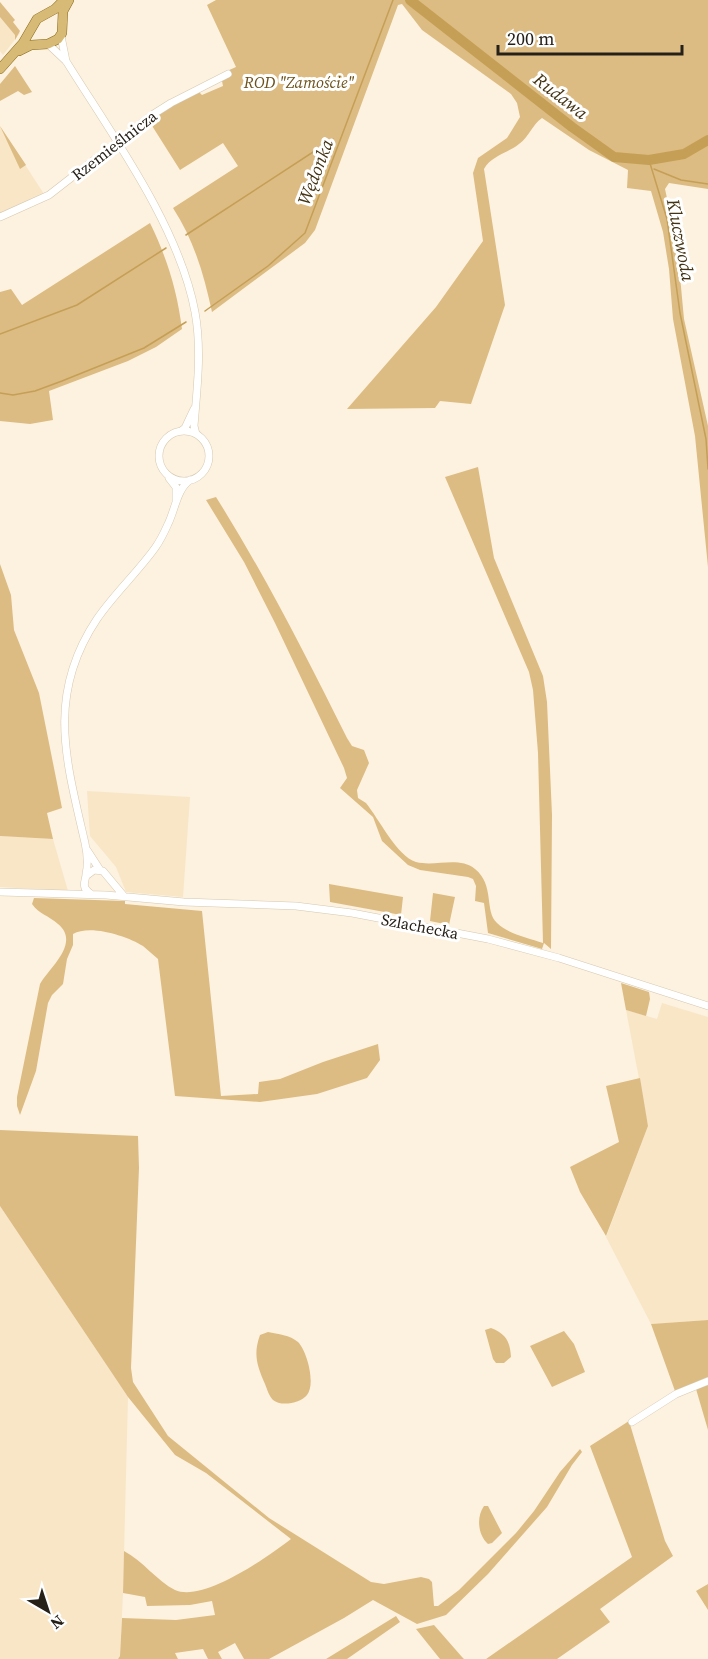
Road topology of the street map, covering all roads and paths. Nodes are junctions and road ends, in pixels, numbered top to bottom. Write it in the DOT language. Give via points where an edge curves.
graph roads {
  1 [pos="64,0"];
  2 [pos="69,0"];
  3 [pos="50,12"];
  4 [pos="62,22"];
  5 [pos="31,29"];
  6 [pos="61,36"];
  7 [pos="45,44"];
  8 [pos="12,56"];
  9 [pos="66,61"];
  10 [pos="0,69"];
  11 [pos="228,74"];
  12 [pos="117,143"];
  13 [pos="0,217"];
  14 [pos="195,407"];
  15 [pos="181,431"];
  16 [pos="196,434"];
  17 [pos="168,476"];
  18 [pos="190,480"];
  19 [pos="176,502"];
  20 [pos="86,847"];
  21 [pos="100,870"];
  22 [pos="85,879"];
  23 [pos="110,880"];
  24 [pos="0,892"];
  25 [pos="70,894"];
  26 [pos="96,895"];
  27 [pos="124,896"];
  28 [pos="708,1006"];
  29 [pos="708,1381"];
  30 [pos="632,1422"];
  1 -- 3 [label="main road"];
  2 -- 4 [label="main road"];
  3 -- 4 [label="main road"];
  3 -- 5 [label="main road" via="37,18"];
  4 -- 6 [label="main road"];
  5 -- 7 [label="main road" via="36,40"];
  5 -- 8 [label="main road"];
  6 -- 7 [label="main road" via="56,42"];
  6 -- 9 [label="street"];
  7 -- 8 [label="main road" via="31,45"];
  7 -- 9 [label="street"];
  8 -- 10 [label="main road"];
  9 -- 12 [label="street"];
  11 -- 12 [label="street, Rzemieślnicza" via="171,103"];
  12 -- 13 [label="street, Rzemieślnicza" via="49,195"];
  12 -- 14 [label="street" via="171,238 192,301 198,335"];
  14 -- 15 [label="street"];
  14 -- 16 [label="street"];
  15 -- 16 [label="street"];
  15 -- 17 [label="street" via="167,437 159,451 160,465"];
  16 -- 18 [label="street" via="207,446 208,460 202,473"];
  17 -- 18 [label="street"];
  17 -- 19 [label="street" via="176,487"];
  18 -- 19 [label="street"];
  19 -- 20 [label="street" via="153,550 85,638 68,683 64,704 68,771"];
  20 -- 21 [label="street"];
  20 -- 22 [label="street"];
  21 -- 22 [label="street"];
  21 -- 23 [label="street"];
  22 -- 25 [label="street"];
  22 -- 26 [label="street" via="87,891"];
  23 -- 26 [label="street" via="108,890"];
  23 -- 27 [label="street"];
  24 -- 25 [label="street, Szlachecka"];
  25 -- 26 [label="street, Szlachecka"];
  26 -- 27 [label="street, Szlachecka"];
  27 -- 28 [label="street, Szlachecka" via="296,906 411,924 531,950"];
  29 -- 30 [label="street" via="676,1394"];
}
